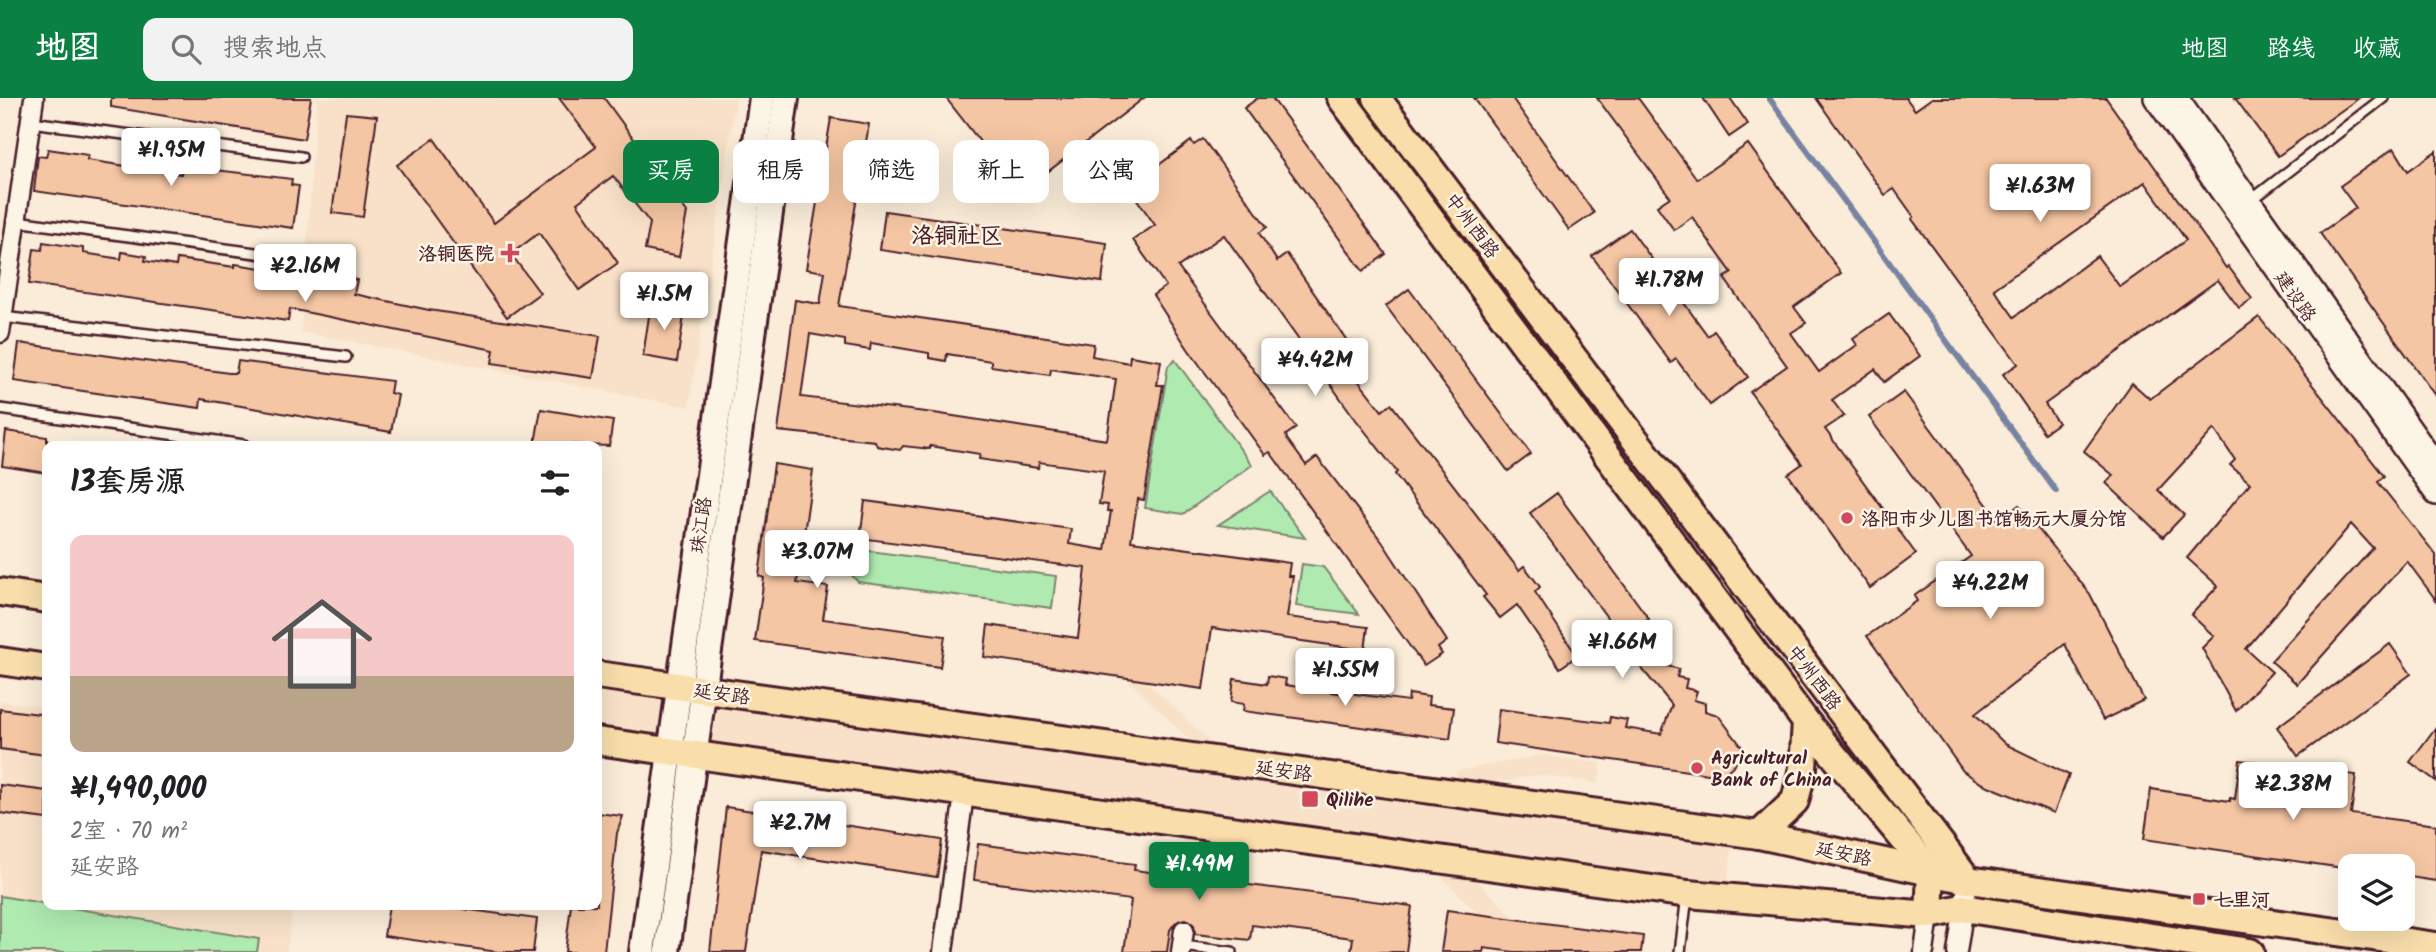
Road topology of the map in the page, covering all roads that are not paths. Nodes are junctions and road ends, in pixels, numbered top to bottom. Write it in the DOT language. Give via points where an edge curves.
graph roads {
  1 [pos="34,98"];
  2 [pos="762,98"];
  3 [pos="786,98"];
  4 [pos="1341,98"];
  5 [pos="1377,98"];
  6 [pos="2155,98"];
  7 [pos="2177,98"];
  8 [pos="2382,98"];
  9 [pos="31,122"];
  10 [pos="302,157"];
  11 [pos="2244,206"];
  12 [pos="16,221"];
  13 [pos="286,257"];
  14 [pos="1,325"];
  15 [pos="346,357"];
  16 [pos="0,409"];
  17 [pos="223,441"];
  18 [pos="2436,465"];
  19 [pos="2436,494"];
  20 [pos="0,592"];
  21 [pos="42,598"];
  22 [pos="0,661"];
  23 [pos="42,667"];
  24 [pos="602,676"];
  25 [pos="689,688"];
  26 [pos="1806,722"];
  27 [pos="602,742"];
  28 [pos="681,753"];
  29 [pos="964,794"];
  30 [pos="1759,835"];
  31 [pos="1931,872"];
  32 [pos="1968,880"];
  33 [pos="1688,894"];
  34 [pos="1962,908"];
  35 [pos="1929,915"];
  36 [pos="1182,942"];
  37 [pos="2436,946"];
  38 [pos="642,952"];
  39 [pos="667,952"];
  40 [pos="943,952"];
  41 [pos="1232,952"];
  42 [pos="1681,952"];
  43 [pos="1924,952"];
  44 [pos="1957,952"];
  45 [pos="2250,952"];
  1 -- 9 [label="street"];
  2 -- 25 [label="main road, 珠江路"];
  3 -- 25 [label="main road, 珠江路"];
  4 -- 26 [label="main road, 中州西路"];
  5 -- 32 [label="main road, 中州西路"];
  6 -- 11 [label="street, 建设路"];
  7 -- 11 [label="street, 建设路"];
  8 -- 11 [label="lane"];
  9 -- 10 [label="lane"];
  9 -- 12 [label="street"];
  11 -- 18 [label="street, 建设路"];
  11 -- 19 [label="street, 建设路"];
  12 -- 13 [label="lane"];
  12 -- 14 [label="street"];
  14 -- 15 [label="lane"];
  16 -- 17 [label="lane"];
  20 -- 21 [label="main road"];
  22 -- 23 [label="main road"];
  24 -- 25 [label="main road, 延安路"];
  25 -- 28 [label="main road, 珠江路"];
  25 -- 30 [label="main road, 延安路"];
  26 -- 30 [label="main road" via="1795,801"];
  26 -- 31 [label="main road, 中州西路"];
  27 -- 28 [label="main road"];
  28 -- 29 [label="main road"];
  28 -- 38 [label="main road, 珠江路"];
  28 -- 39 [label="main road, 珠江路"];
  29 -- 33 [label="main road"];
  29 -- 40 [label="street"];
  30 -- 31 [label="main road, 延安路"];
  31 -- 32 [label="main road, 延安路"];
  31 -- 35 [label="main road"];
  32 -- 34 [label="street"];
  32 -- 37 [label="main road"];
  33 -- 35 [label="main road"];
  33 -- 42 [label="lane"];
  34 -- 35 [label="main road"];
  34 -- 44 [label="street"];
  34 -- 45 [label="main road"];
  35 -- 43 [label="street"];
  36 -- 41 [label="lane"];
}
